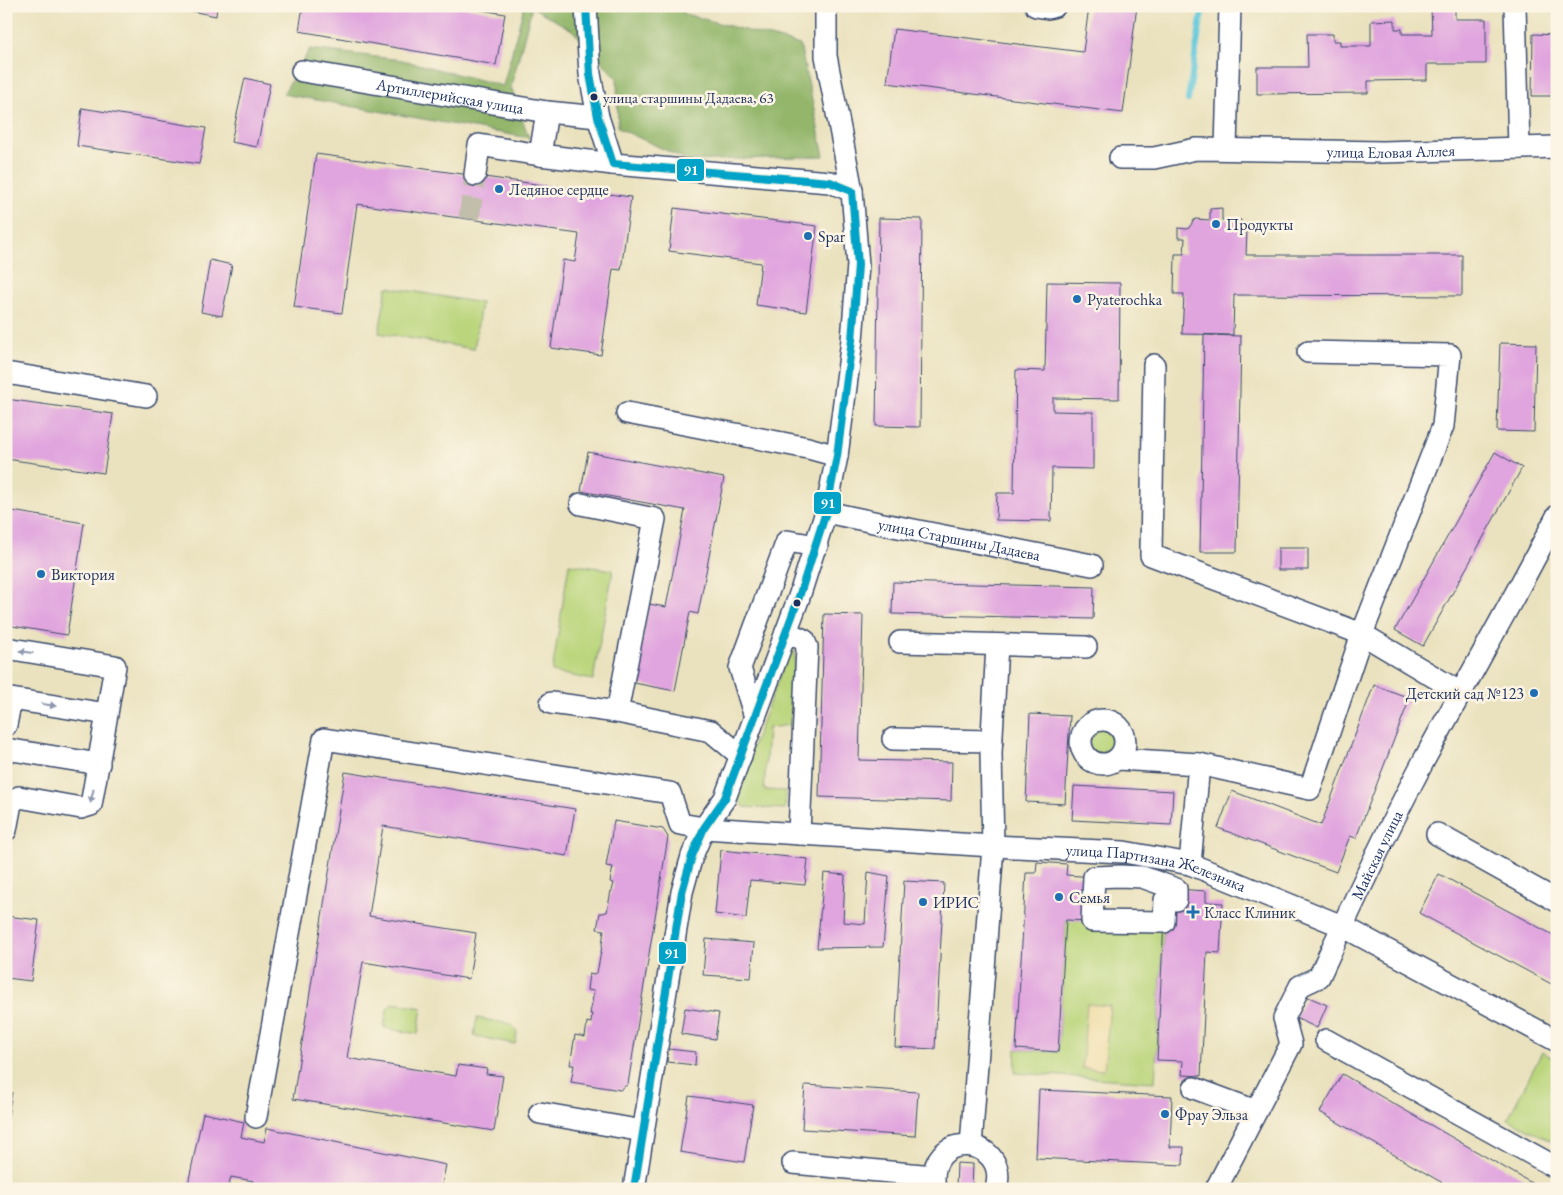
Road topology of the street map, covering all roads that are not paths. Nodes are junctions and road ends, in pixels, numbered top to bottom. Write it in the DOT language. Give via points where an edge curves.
graph roads {
  1 [pos="586,6"];
  2 [pos="826,6"];
  3 [pos="1036,6"];
  4 [pos="1055,6"];
  5 [pos="1230,6"];
  6 [pos="1515,6"];
  7 [pos="302,71"];
  8 [pos="547,112"];
  9 [pos="598,117"];
  10 [pos="1557,147"];
  11 [pos="1519,148"];
  12 [pos="1226,149"];
  13 [pos="540,155"];
  14 [pos="1120,158"];
  15 [pos="613,164"];
  16 [pos="475,175"];
  17 [pos="852,191"];
  18 [pos="1308,352"];
  19 [pos="1154,365"];
  20 [pos="6,373"];
  21 [pos="146,396"];
  22 [pos="627,413"];
  23 [pos="837,456"];
  24 [pos="581,504"];
  25 [pos="826,512"];
  26 [pos="1557,516"];
  27 [pos="816,546"];
  28 [pos="1092,565"];
  29 [pos="786,632"];
  30 [pos="1362,634"];
  31 [pos="900,642"];
  32 [pos="997,645"];
  33 [pos="1086,647"];
  34 [pos="6,648"];
  35 [pos="1461,693"];
  36 [pos="8,698"];
  37 [pos="551,703"];
  38 [pos="617,712"];
  39 [pos="107,714"];
  40 [pos="755,717"];
  41 [pos="6,725"];
  42 [pos="893,740"];
  43 [pos="992,741"];
  44 [pos="6,749"];
  45 [pos="741,756"];
  46 [pos="1118,759"];
  47 [pos="99,764"];
  48 [pos="1199,764"];
  49 [pos="704,828"];
  50 [pos="6,830"];
  51 [pos="799,834"];
  52 [pos="1437,834"];
  53 [pos="993,846"];
  54 [pos="1114,852"];
  55 [pos="1190,864"];
  56 [pos="1114,876"];
  57 [pos="1557,901"];
  58 [pos="1342,926"];
  59 [pos="1326,1040"];
  60 [pos="1557,1041"];
  61 [pos="1194,1088"];
  62 [pos="1256,1111"];
  63 [pos="540,1112"];
  64 [pos="256,1118"];
  65 [pos="643,1131"];
  66 [pos="971,1146"];
  67 [pos="792,1163"];
  68 [pos="1557,1168"];
  69 [pos="934,1182"];
  70 [pos="998,1188"];
  71 [pos="634,1189"];
  72 [pos="1216,1189"];
  1 -- 9 [label="street" via="590,74"];
  2 -- 17 [label="street" via="826,56"];
  3 -- 4 [label="street"];
  5 -- 12 [label="street"];
  6 -- 11 [label="street"];
  7 -- 8 [label="street, Артиллерийская улица"];
  8 -- 9 [label="street, Артиллерийская улица"];
  8 -- 13 [label="street"];
  9 -- 15 [label="street"];
  10 -- 11 [label="street, улица Еловая Аллея"];
  11 -- 12 [label="street, улица Еловая Аллея" via="1383,152"];
  12 -- 14 [label="street, улица Еловая Аллея" via="1196,149 1154,158"];
  13 -- 15 [label="street"];
  13 -- 16 [label="street" via="479,145"];
  15 -- 17 [label="street" via="830,182"];
  17 -- 23 [label="street" via="858,264"];
  18 -- 30 [label="street" via="1450,355 1443,426"];
  19 -- 30 [label="street" via="1151,555"];
  20 -- 21 [label="street"];
  22 -- 23 [label="street"];
  23 -- 25 [label="street"];
  24 -- 38 [label="street" via="655,519"];
  25 -- 27 [label="street"];
  25 -- 28 [label="street, улица Старшины Дадаева"];
  26 -- 35 [label="street, Майская улица"];
  27 -- 29 [label="street"];
  27 -- 40 [label="street" via="787,541 740,668"];
  29 -- 40 [label="street"];
  29 -- 51 [label="street" via="804,640 807,647"];
  30 -- 35 [label="street"];
  30 -- 48 [label="street" via="1310,789"];
  31 -- 32 [label="street"];
  32 -- 33 [label="street"];
  32 -- 43 [label="street"];
  39 -- 34 [label="street, one-way" via="115,666"];
  35 -- 58 [label="street, Майская улица"];
  36 -- 39 [label="street, one-way"];
  36 -- 41 [label="street"];
  37 -- 38 [label="street"];
  38 -- 45 [label="street" via="711,731"];
  39 -- 47 [label="street"];
  40 -- 45 [label="street"];
  42 -- 43 [label="street"];
  43 -- 53 [label="street"];
  44 -- 47 [label="street"];
  45 -- 49 [label="street" via="726,798"];
  46 -- 48 [label="street"];
  47 -- 50 [label="street, one-way" via="91,805 81,808 19,797 11,803"];
  48 -- 55 [label="street"];
  49 -- 51 [label="street, улица Партизана Железняка"];
  49 -- 64 [label="street, улица Партизана Железняка" via="680,824 670,793 324,739"];
  49 -- 65 [label="street" via="682,892"];
  51 -- 53 [label="street, улица Партизана Железняка"];
  52 -- 57 [label="street"];
  53 -- 54 [label="street, улица Партизана Железняка"];
  53 -- 66 [label="street"];
  54 -- 55 [label="street, улица Партизана Железняка"];
  54 -- 56 [label="street"];
  55 -- 58 [label="street, улица Партизана Железняка" via="1266,902"];
  58 -- 60 [label="street, улица Партизана Железняка"];
  58 -- 62 [label="street, Майская улица" via="1319,977 1300,986 1284,1018 1291,1044"];
  59 -- 68 [label="street"];
  61 -- 62 [label="street"];
  62 -- 72 [label="street, Майская улица"];
  63 -- 65 [label="street"];
  65 -- 71 [label="street"];
  66 -- 69 [label="street" via="954,1146 946,1150 934,1167"];
  66 -- 70 [label="street" via="989,1155 995,1164"];
  67 -- 69 [label="street"];
}
